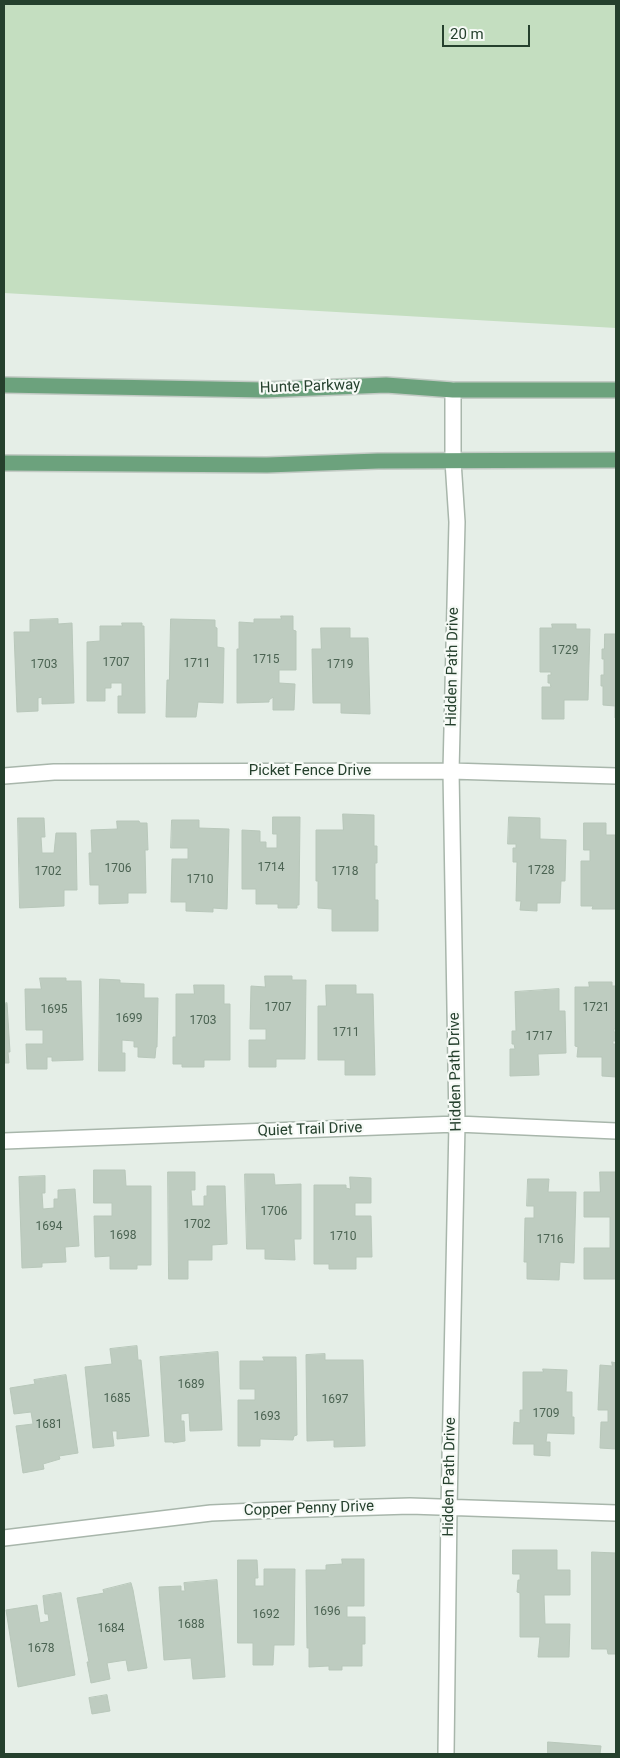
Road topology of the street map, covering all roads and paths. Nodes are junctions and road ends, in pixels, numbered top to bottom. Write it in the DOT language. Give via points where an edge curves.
graph roads {
  1 [pos="4,385"];
  2 [pos="453,390"];
  3 [pos="616,390"];
  4 [pos="453,460"];
  5 [pos="616,460"];
  6 [pos="4,464"];
  7 [pos="451,771"];
  8 [pos="4,776"];
  9 [pos="616,776"];
  10 [pos="458,1124"];
  11 [pos="616,1131"];
  12 [pos="4,1141"];
  13 [pos="449,1508"];
  14 [pos="616,1513"];
  15 [pos="4,1538"];
  16 [pos="446,1754"];
  1 -- 2 [label="main road, Hunte Parkway" via="264,390 386,385"];
  2 -- 3 [label="main road, Hunte Parkway"];
  2 -- 4 [label="street, Hidden Path Drive"];
  4 -- 5 [label="main road"];
  4 -- 6 [label="main road" via="267,465"];
  4 -- 7 [label="street, Hidden Path Drive" via="457,522"];
  7 -- 8 [label="street, Picket Fence Drive" via="54,772"];
  7 -- 9 [label="street, Picket Fence Drive"];
  7 -- 10 [label="street, Hidden Path Drive"];
  10 -- 11 [label="street, Quiet Trail Drive"];
  10 -- 12 [label="street, Quiet Trail Drive"];
  10 -- 13 [label="street, Hidden Path Drive"];
  13 -- 14 [label="street, Copper Penny Drive"];
  13 -- 15 [label="street, Copper Penny Drive" via="401,1506 211,1513"];
  13 -- 16 [label="street, Hidden Path Drive"];
}
